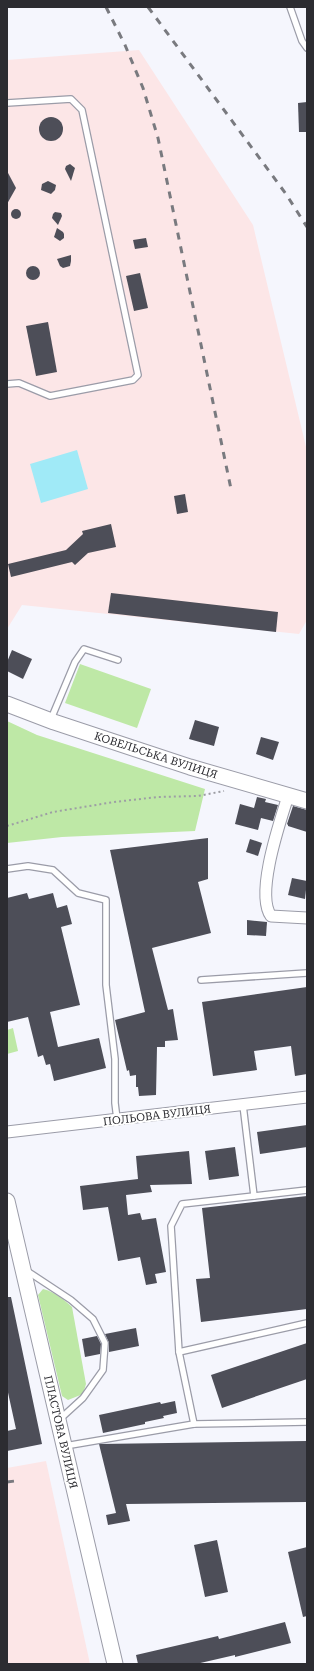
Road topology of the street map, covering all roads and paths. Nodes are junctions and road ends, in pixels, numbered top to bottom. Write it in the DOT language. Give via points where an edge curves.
graph roads {
  1 [pos="290,7"];
  2 [pos="307,48"];
  3 [pos="7,103"];
  4 [pos="7,384"];
  5 [pos="118,660"];
  6 [pos="7,704"];
  7 [pos="50,720"];
  8 [pos="242,783"];
  9 [pos="288,796"];
  10 [pos="307,801"];
  11 [pos="7,826"];
  12 [pos="7,869"];
  13 [pos="307,918"];
  14 [pos="307,973"];
  15 [pos="201,980"];
  16 [pos="307,1097"];
  17 [pos="243,1104"];
  18 [pos="117,1119"];
  19 [pos="7,1132"];
  20 [pos="307,1190"];
  21 [pos="254,1196"];
  22 [pos="7,1201"];
  23 [pos="23,1269"];
  24 [pos="307,1323"];
  25 [pos="179,1352"];
  26 [pos="58,1420"];
  27 [pos="307,1422"];
  28 [pos="194,1424"];
  29 [pos="64,1446"];
  30 [pos="115,1664"];
  1 -- 2 [label="lane"];
  3 -- 4 [label="lane" via="70,99 82,110 138,375 133,380 50,396 19,383"];
  5 -- 7 [label="lane" via="84,649 75,662"];
  6 -- 7 [label="main road, КОВЕЛЬСЬКА ВУЛИЦЯ"];
  7 -- 8 [label="main road, КОВЕЛЬСЬКА ВУЛИЦЯ"];
  8 -- 9 [label="main road, КОВЕЛЬСЬКА ВУЛИЦЯ"];
  8 -- 11 [label="path" via="220,793 114,802 53,812"];
  9 -- 10 [label="main road, КОВЕЛЬСЬКА ВУЛИЦЯ"];
  9 -- 13 [label="street" via="268,868 266,903 271,916"];
  12 -- 18 [label="lane" via="28,866 53,870 78,893 106,900 106,985 115,1059"];
  14 -- 15 [label="lane"];
  16 -- 17 [label="street, ПОЛЬОВА ВУЛИЦЯ"];
  17 -- 18 [label="street, ПОЛЬОВА ВУЛИЦЯ"];
  17 -- 21 [label="lane"];
  18 -- 19 [label="street, ПОЛЬОВА ВУЛИЦЯ"];
  20 -- 21 [label="lane"];
  21 -- 25 [label="lane" via="182,1204 171,1226"];
  22 -- 23 [label="main road, ПЛАСТОВА ВУЛИЦЯ"];
  23 -- 26 [label="main road, ПЛАСТОВА ВУЛИЦЯ"];
  23 -- 26 [label="lane" via="71,1300 93,1319 105,1344 103,1370 83,1398"];
  24 -- 25 [label="lane"];
  25 -- 28 [label="lane"];
  26 -- 29 [label="main road, ПЛАСТОВА ВУЛИЦЯ"];
  27 -- 28 [label="lane"];
  28 -- 29 [label="lane"];
  29 -- 30 [label="main road, ПЛАСТОВА ВУЛИЦЯ"];
}
